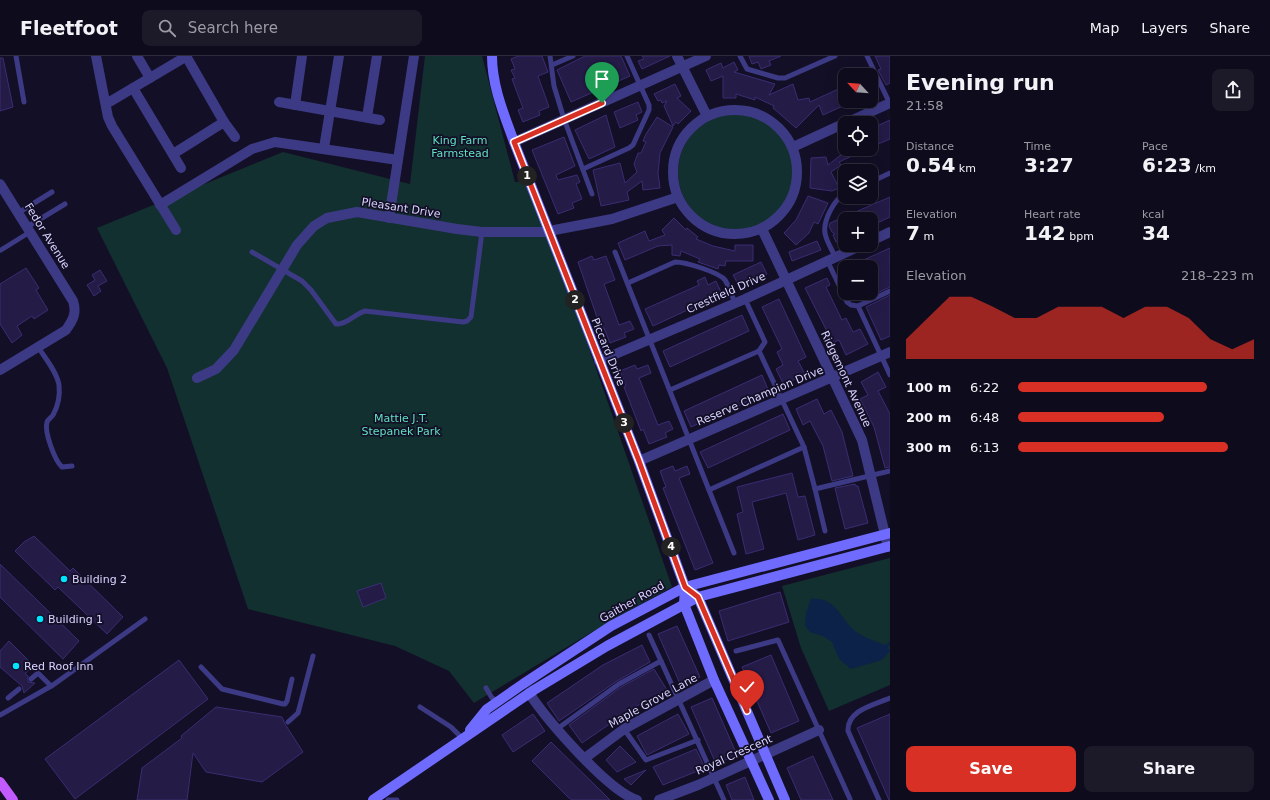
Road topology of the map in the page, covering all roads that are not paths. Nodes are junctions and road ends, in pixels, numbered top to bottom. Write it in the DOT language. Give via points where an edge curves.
graph roads {
  1 [pos="16,56"];
  2 [pos="96,56"];
  3 [pos="137,56"];
  4 [pos="186,56"];
  5 [pos="302,56"];
  6 [pos="339,56"];
  7 [pos="377,56"];
  8 [pos="414,56"];
  9 [pos="492,56"];
  10 [pos="550,56"];
  11 [pos="573,56"];
  12 [pos="628,56"];
  13 [pos="677,56"];
  14 [pos="706,56"];
  15 [pos="740,56"];
  16 [pos="834,56"];
  17 [pos="867,56"];
  18 [pos="552,65"];
  19 [pos="682,67"];
  20 [pos="150,78"];
  21 [pos="640,86"];
  22 [pos="133,88"];
  23 [pos="24,102"];
  24 [pos="279,102"];
  25 [pos="106,104"];
  26 [pos="890,104"];
  27 [pos="295,105"];
  28 [pos="330,111"];
  29 [pos="706,116"];
  30 [pos="862,116"];
  31 [pos="367,117"];
  32 [pos="564,119"];
  33 [pos="380,120"];
  34 [pos="224,122"];
  35 [pos="838,127"];
  36 [pos="235,137"];
  37 [pos="514,142"];
  38 [pos="793,147"];
  39 [pos="324,148"];
  40 [pos="173,154"];
  41 [pos="398,160"];
  42 [pos="181,168"];
  43 [pos="583,169"];
  44 [pos="890,173"];
  45 [pos="878,179"];
  46 [pos="0,184"];
  47 [pos="52,192"];
  48 [pos="592,194"];
  49 [pos="678,196"];
  50 [pos="838,200"];
  51 [pos="65,204"];
  52 [pos="160,205"];
  53 [pos="18,213"];
  54 [pos="389,218"];
  55 [pos="762,229"];
  56 [pos="29,230"];
  57 [pos="176,230"];
  58 [pos="482,232"];
  59 [pos="549,232"];
  60 [pos="890,232"];
  61 [pos="878,238"];
  62 [pos="2,250"];
  63 [pos="252,252"];
  64 [pos="615,252"];
  65 [pos="845,252"];
  66 [pos="831,258"];
  67 [pos="282,269"];
  68 [pos="785,279"];
  69 [pos="628,283"];
  70 [pos="890,291"];
  71 [pos="745,299"];
  72 [pos="735,303"];
  73 [pos="858,306"];
  74 [pos="650,340"];
  75 [pos="38,347"];
  76 [pos="759,351"];
  77 [pos="886,354"];
  78 [pos="599,361"];
  79 [pos="0,370"];
  80 [pos="890,375"];
  81 [pos="197,378"];
  82 [pos="833,378"];
  83 [pos="670,390"];
  84 [pos="782,400"];
  85 [pos="689,440"];
  86 [pos="804,447"];
  87 [pos="639,461"];
  88 [pos="72,466"];
  89 [pos="890,471"];
  90 [pos="871,476"];
  91 [pos="815,489"];
  92 [pos="709,490"];
  93 [pos="825,531"];
  94 [pos="888,533"];
  95 [pos="889,547"];
  96 [pos="734,553"];
  97 [pos="685,587"];
  98 [pos="698,597"];
  99 [pos="684,604"];
  100 [pos="145,619"];
  101 [pos="649,635"];
  102 [pos="736,651"];
  103 [pos="313,656"];
  104 [pos="661,661"];
  105 [pos="201,667"];
  106 [pos="31,679"];
  107 [pos="292,679"];
  108 [pos="714,680"];
  109 [pos="51,686"];
  110 [pos="486,688"];
  111 [pos="20,689"];
  112 [pos="529,694"];
  113 [pos="8,698"];
  114 [pos="890,698"];
  115 [pos="679,699"];
  116 [pos="498,702"];
  117 [pos="420,708"];
  118 [pos="0,716"];
  119 [pos="288,722"];
  120 [pos="557,729"];
  121 [pos="624,729"];
  122 [pos="819,730"];
  123 [pos="463,739"];
  124 [pos="698,740"];
  125 [pos="765,754"];
  126 [pos="585,758"];
  127 [pos="751,761"];
  128 [pos="714,777"];
  129 [pos="0,782"];
  130 [pos="386,798"];
  131 [pos="673,798"];
  132 [pos="850,799"];
  133 [pos="13,800"];
  134 [pos="373,800"];
  135 [pos="397,800"];
  136 [pos="637,800"];
  137 [pos="659,800"];
  138 [pos="724,800"];
  139 [pos="769,800"];
  140 [pos="785,800"];
  141 [pos="879,800"];
  1 -- 23 [label="lane"];
  2 -- 25 [label="street"];
  3 -- 20 [label="street"];
  4 -- 20 [label="street"];
  4 -- 34 [label="street"];
  5 -- 27 [label="street"];
  6 -- 28 [label="street"];
  7 -- 31 [label="street"];
  8 -- 41 [label="street"];
  9 -- 37 [label="main road, Piccard Drive" via="498,95"];
  10 -- 18 [label="lane"];
  11 -- 18 [label="lane"];
  12 -- 21 [label="lane"];
  13 -- 19 [label="street"];
  14 -- 19 [label="street"];
  15 -- 16 [label="lane" via="747,69 786,78"];
  17 -- 26 [label="lane"];
  18 -- 32 [label="lane" via="554,86"];
  19 -- 21 [label="street"];
  19 -- 29 [label="street"];
  20 -- 22 [label="street"];
  21 -- 32 [label="street"];
  21 -- 43 [label="lane" via="649,110 633,145"];
  22 -- 25 [label="street"];
  22 -- 40 [label="street"];
  24 -- 27 [label="street"];
  25 -- 52 [label="street" via="112,126"];
  26 -- 30 [label="street"];
  27 -- 28 [label="street"];
  28 -- 31 [label="street"];
  28 -- 39 [label="street"];
  29 -- 38 [label="street" via="728,110 760,115 782,132"];
  29 -- 49 [label="street" via="692,128 680,146 674,169"];
  31 -- 33 [label="street"];
  32 -- 37 [label="street"];
  32 -- 43 [label="lane"];
  34 -- 36 [label="street"];
  34 -- 40 [label="street"];
  35 -- 38 [label="street"];
  37 -- 59 [label="main road, Piccard Drive"];
  38 -- 55 [label="street" via="796,165 794,193 780,214"];
  39 -- 41 [label="street"];
  39 -- 52 [label="street" via="280,141 257,147"];
  40 -- 42 [label="street"];
  41 -- 54 [label="street"];
  43 -- 48 [label="lane"];
  44 -- 45 [label="lane"];
  46 -- 53 [label="street, Fedor Avenue"];
  47 -- 53 [label="lane"];
  49 -- 55 [label="street" via="690,213 710,227 738,233"];
  49 -- 59 [label="street, Pleasant Drive" via="612,219"];
  50 -- 66 [label="lane" via="825,226"];
  51 -- 56 [label="lane"];
  52 -- 57 [label="street"];
  53 -- 56 [label="street, Fedor Avenue"];
  54 -- 58 [label="street, Pleasant Drive"];
  54 -- 67 [label="street, Pleasant Drive" via="357,212 327,218 314,226 297,245"];
  55 -- 68 [label="street, Ridgemont Avenue"];
  56 -- 62 [label="lane"];
  56 -- 75 [label="street, Fedor Avenue" via="76,310 73,321 66,330"];
  58 -- 59 [label="street, Pleasant Drive"];
  58 -- 67 [label="lane" via="471,317 467,321 365,311 342,324 336,324 311,290 302,281"];
  59 -- 78 [label="main road, Piccard Drive"];
  60 -- 61 [label="street"];
  63 -- 67 [label="lane"];
  64 -- 69 [label="lane"];
  65 -- 66 [label="street, Crestfield Drive"];
  66 -- 68 [label="street, Crestfield Drive"];
  66 -- 73 [label="lane" via="847,302"];
  67 -- 81 [label="street, Pleasant Drive" via="234,350 216,369"];
  68 -- 71 [label="street, Crestfield Drive"];
  68 -- 82 [label="street, Ridgemont Avenue"];
  69 -- 72 [label="lane" via="675,262 682,262 719,275"];
  69 -- 74 [label="lane"];
  70 -- 73 [label="lane"];
  71 -- 72 [label="street, Crestfield Drive"];
  71 -- 76 [label="lane" via="765,342"];
  72 -- 74 [label="street, Crestfield Drive"];
  73 -- 77 [label="lane"];
  74 -- 78 [label="street, Crestfield Drive"];
  74 -- 83 [label="lane"];
  75 -- 79 [label="street"];
  75 -- 88 [label="lane" via="59,384 58,402 47,422 56,462 62,467"];
  76 -- 83 [label="lane"];
  76 -- 84 [label="lane"];
  77 -- 80 [label="lane"];
  77 -- 82 [label="street, Reserve Champion Drive"];
  78 -- 87 [label="main road, Piccard Drive"];
  82 -- 84 [label="street, Reserve Champion Drive"];
  82 -- 90 [label="street, Ridgemont Avenue" via="862,440"];
  83 -- 85 [label="lane"];
  84 -- 85 [label="street, Reserve Champion Drive"];
  84 -- 86 [label="lane"];
  85 -- 87 [label="street, Reserve Champion Drive"];
  85 -- 92 [label="lane"];
  86 -- 91 [label="lane"];
  86 -- 92 [label="lane"];
  87 -- 97 [label="main road, Piccard Drive"];
  89 -- 90 [label="lane"];
  90 -- 91 [label="lane"];
  90 -- 94 [label="street, Ridgemont Avenue"];
  91 -- 93 [label="lane"];
  92 -- 96 [label="lane"];
  94 -- 95 [label="street, Ridgemont Avenue"];
  94 -- 97 [label="main road, Gaither Road"];
  95 -- 98 [label="main road, Gaither Road"];
  97 -- 98 [label="main road"];
  97 -- 99 [label="main road, Piccard Drive"];
  97 -- 116 [label="main road, Gaither Road" via="611,626"];
  98 -- 99 [label="main road, Gaither Road"];
  98 -- 125 [label="main road"];
  99 -- 108 [label="main road, Piccard Drive"];
  99 -- 112 [label="main road, Gaither Road" via="607,646"];
  100 -- 109 [label="lane"];
  101 -- 104 [label="lane"];
  102 -- 122 [label="lane" via="778,640"];
  103 -- 119 [label="lane" via="298,713"];
  104 -- 115 [label="lane"];
  104 -- 120 [label="lane" via="618,684"];
  105 -- 107 [label="lane" via="222,689 283,704 287,701"];
  106 -- 109 [label="lane" via="38,673"];
  108 -- 115 [label="street, Maple Grove Lane"];
  108 -- 127 [label="main road, Piccard Drive"];
  109 -- 118 [label="lane"];
  110 -- 116 [label="lane"];
  111 -- 113 [label="lane"];
  112 -- 120 [label="street"];
  112 -- 123 [label="main road, Gaither Road"];
  114 -- 141 [label="lane" via="852,715 848,724 848,731"];
  115 -- 121 [label="street, Maple Grove Lane"];
  115 -- 124 [label="lane"];
  116 -- 123 [label="main road, Gaither Road" via="487,709"];
  117 -- 123 [label="lane" via="450,727"];
  120 -- 126 [label="street"];
  121 -- 124 [label="lane" via="646,760"];
  121 -- 126 [label="street, Maple Grove Lane"];
  122 -- 125 [label="street, Royal Crescent"];
  122 -- 132 [label="lane"];
  123 -- 130 [label="main road, Gaither Road"];
  124 -- 128 [label="lane"];
  125 -- 127 [label="street, Royal Crescent"];
  125 -- 140 [label="main road"];
  126 -- 136 [label="street" via="614,786"];
  127 -- 128 [label="street, Royal Crescent"];
  127 -- 139 [label="main road, Piccard Drive"];
  128 -- 131 [label="street, Royal Crescent"];
  128 -- 138 [label="lane"];
  129 -- 133 [label="main road"];
  130 -- 134 [label="main road, Gaither Road"];
  130 -- 135 [label="lane"];
  131 -- 137 [label="street, Royal Crescent"];
}
